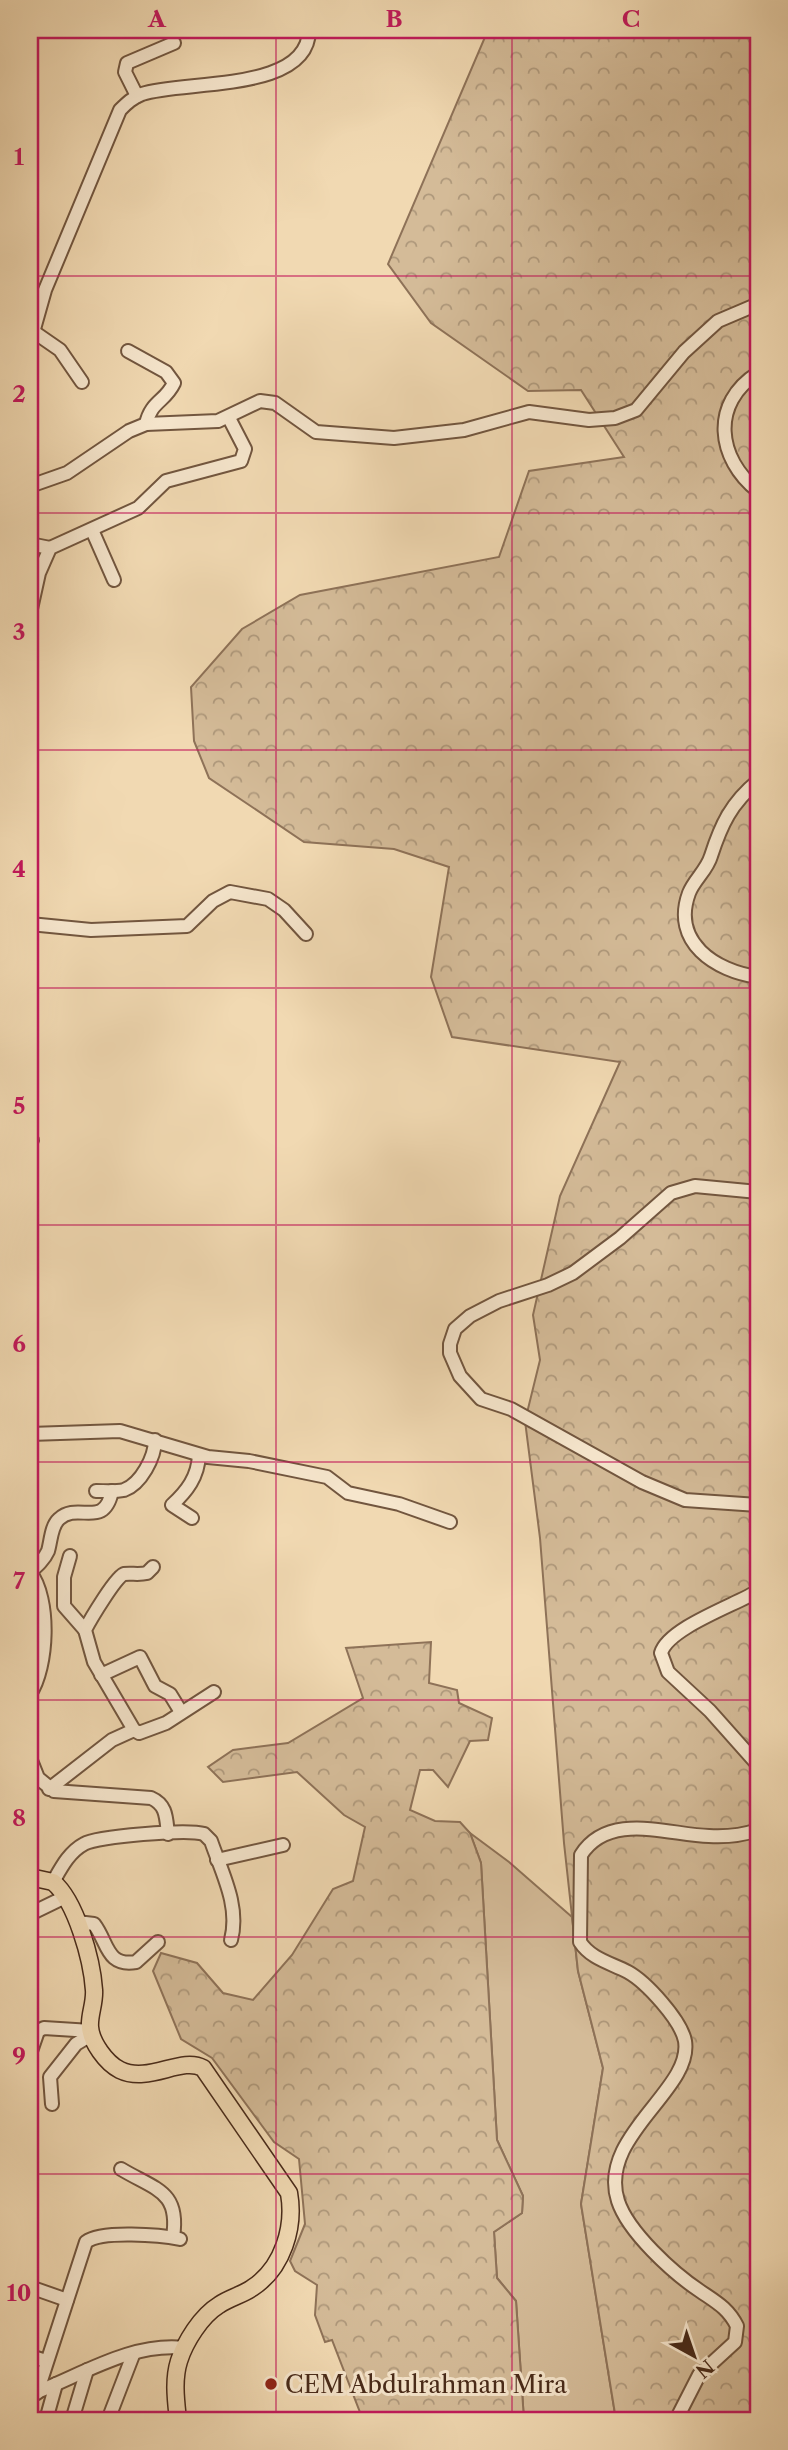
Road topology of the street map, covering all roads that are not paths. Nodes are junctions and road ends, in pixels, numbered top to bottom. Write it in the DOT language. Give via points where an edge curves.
graph roads {
  1 [pos="309,30"];
  2 [pos="174,43"];
  3 [pos="137,96"];
  4 [pos="758,304"];
  5 [pos="32,337"];
  6 [pos="128,351"];
  7 [pos="758,373"];
  8 [pos="82,382"];
  9 [pos="229,418"];
  10 [pos="146,424"];
  11 [pos="30,486"];
  12 [pos="758,491"];
  13 [pos="92,530"];
  14 [pos="30,544"];
  15 [pos="50,548"];
  16 [pos="114,580"];
  17 [pos="31,609"];
  18 [pos="758,781"];
  19 [pos="30,924"];
  20 [pos="306,934"];
  21 [pos="758,977"];
  22 [pos="758,1192"];
  23 [pos="30,1434"];
  24 [pos="155,1440"];
  25 [pos="199,1455"];
  26 [pos="113,1490"];
  27 [pos="96,1491"];
  28 [pos="758,1505"];
  29 [pos="192,1518"];
  30 [pos="450,1522"];
  31 [pos="70,1556"];
  32 [pos="153,1567"];
  33 [pos="758,1591"];
  34 [pos="64,1606"];
  35 [pos="43,1608"];
  36 [pos="85,1630"];
  37 [pos="101,1675"];
  38 [pos="214,1692"];
  39 [pos="30,1694"];
  40 [pos="181,1712"];
  41 [pos="134,1730"];
  42 [pos="30,1758"];
  43 [pos="758,1765"];
  44 [pos="49,1788"];
  45 [pos="758,1830"];
  46 [pos="168,1834"];
  47 [pos="283,1845"];
  48 [pos="217,1860"];
  49 [pos="30,1877"];
  50 [pos="52,1882"];
  51 [pos="65,1897"];
  52 [pos="30,1914"];
  53 [pos="77,1922"];
  54 [pos="231,1940"];
  55 [pos="158,1942"];
  56 [pos="91,2033"];
  57 [pos="30,2054"];
  58 [pos="52,2104"];
  59 [pos="121,2169"];
  60 [pos="30,2287"];
  61 [pos="67,2300"];
  62 [pos="184,2348"];
  63 [pos="133,2354"];
  64 [pos="30,2356"];
  65 [pos="46,2361"];
  66 [pos="87,2370"];
  67 [pos="57,2384"];
  68 [pos="33,2394"];
  69 [pos="46,2420"];
  70 [pos="72,2420"];
  71 [pos="108,2420"];
  72 [pos="178,2420"];
  73 [pos="677,2420"];
  1 -- 3 [label="street" via="303,54 275,70 220,85"];
  2 -- 3 [label="street" via="127,64 125,72"];
  3 -- 5 [label="street" via="120,110 103,145 44,290"];
  4 -- 9 [label="street" via="718,321 684,352 636,410 615,418 569,420 529,412 464,430 394,438 316,432 265,400"];
  5 -- 8 [label="street" via="60,350"];
  6 -- 10 [label="street" via="166,372 174,383 151,407"];
  7 -- 12 [label="street" via="735,397 724,438 734,469"];
  9 -- 10 [label="street" via="205,424"];
  9 -- 13 [label="street" via="246,449 241,461 166,481 138,508"];
  10 -- 11 [label="street" via="67,473"];
  13 -- 15 [label="street"];
  13 -- 16 [label="street"];
  14 -- 15 [label="street"];
  15 -- 17 [label="street"];
  18 -- 21 [label="street" via="721,825 711,857 691,888 686,934 706,958 742,975"];
  19 -- 20 [label="street" via="91,930 187,926 230,892 268,899"];
  22 -- 28 [label="street" via="695,1186 671,1193 573,1273 470,1316 455,1329 450,1353 466,1386 481,1399 520,1413 642,1482 692,1501"];
  23 -- 24 [label="street" via="102,1430"];
  24 -- 25 [label="street"];
  24 -- 26 [label="street" via="151,1460 135,1482"];
  25 -- 29 [label="street" via="197,1472 172,1505"];
  25 -- 30 [label="street" via="327,1477 348,1493 400,1504"];
  26 -- 27 [label="street"];
  26 -- 35 [label="street" via="110,1503 99,1512 66,1514 55,1523 47,1552 30,1572"];
  31 -- 34 [label="street"];
  32 -- 36 [label="street" via="147,1573 116,1578"];
  33 -- 43 [label="street" via="681,1631 667,1641 661,1653 668,1672"];
  34 -- 35 [label="street"];
  34 -- 36 [label="street"];
  35 -- 39 [label="street" via="41,1664"];
  36 -- 37 [label="street"];
  37 -- 40 [label="street" via="140,1657 155,1686 170,1694"];
  37 -- 41 [label="street"];
  38 -- 40 [label="street"];
  40 -- 41 [label="street" via="145,1732"];
  41 -- 44 [label="street" via="112,1740"];
  42 -- 44 [label="street" via="38,1778"];
  44 -- 46 [label="street" via="63,1793 151,1798 163,1805"];
  45 -- 73 [label="street" via="728,1836 661,1828 610,1832 581,1855 580,1942 588,1954 641,1981 667,2010 685,2041 682,2065 636,2127 620,2160 615,2175 619,2205 657,2255 716,2300 737,2326 735,2342 699,2375"];
  46 -- 48 [label="street" via="204,1833"];
  46 -- 50 [label="street" via="87,1842 71,1854"];
  47 -- 48 [label="street"];
  48 -- 54 [label="street" via="234,1910"];
  49 -- 50 [label="main road"];
  50 -- 51 [label="main road"];
  51 -- 52 [label="street"];
  51 -- 53 [label="main road"];
  53 -- 55 [label="street" via="94,1924 110,1955 119,1962 136,1962"];
  53 -- 56 [label="main road" via="94,1989"];
  56 -- 57 [label="street" via="41,2029"];
  56 -- 58 [label="street" via="50,2077"];
  56 -- 62 [label="main road" via="110,2063 120,2070 144,2075 189,2064 203,2068 289,2193 287,2239 272,2270 253,2288 208,2314"];
  59 -- 61 [label="street" via="169,2198 176,2214 176,2238 90,2238 83,2246"];
  60 -- 61 [label="street"];
  61 -- 65 [label="street"];
  62 -- 63 [label="street"];
  62 -- 72 [label="main road" via="176,2375"];
  63 -- 66 [label="street"];
  63 -- 71 [label="street"];
  64 -- 65 [label="street"];
  65 -- 68 [label="street"];
  66 -- 67 [label="street"];
  66 -- 70 [label="street"];
  67 -- 68 [label="street"];
  67 -- 69 [label="street"];
}
